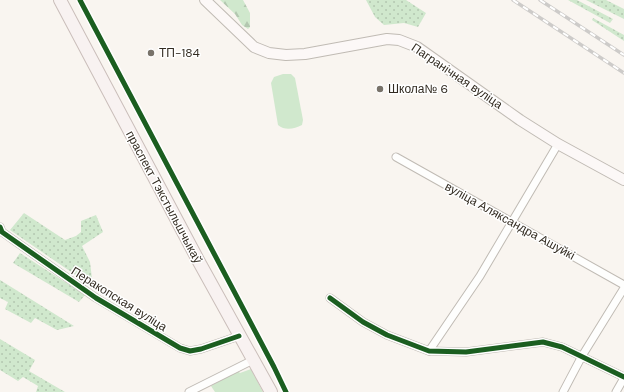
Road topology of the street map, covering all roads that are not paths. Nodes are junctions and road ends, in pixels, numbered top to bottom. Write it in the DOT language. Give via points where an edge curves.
graph roads {
  1 [pos="60,0"];
  2 [pos="205,0"];
  3 [pos="558,144"];
  4 [pos="396,157"];
  5 [pos="624,180"];
  6 [pos="511,222"];
  7 [pos="0,227"];
  8 [pos="624,287"];
  9 [pos="330,298"];
  10 [pos="239,336"];
  11 [pos="429,351"];
  12 [pos="582,356"];
  13 [pos="253,360"];
  14 [pos="624,377"];
  15 [pos="189,392"];
  16 [pos="271,392"];
  17 [pos="563,392"];
  18 [pos="616,392"];
  1 -- 10 [label="main road, праспект Тэкстыльшчыкаў"];
  2 -- 3 [label="main road, Пагранічная вуліца" via="254,47 276,55 304,54 387,39 406,42"];
  3 -- 5 [label="main road, Пагранічная вуліца"];
  3 -- 6 [label="street"];
  4 -- 6 [label="street, вуліца Аляксандра Ашуйкі"];
  6 -- 8 [label="street, вуліца Аляксандра Ашуйкі"];
  6 -- 11 [label="street" via="480,276"];
  7 -- 10 [label="street, Перакопская вуліца" via="2,232 96,298 180,348 201,349"];
  8 -- 12 [label="street"];
  9 -- 11 [label="street" via="363,322 387,335"];
  10 -- 13 [label="main road, праспект Тэкстыльшчыкаў"];
  11 -- 12 [label="street" via="466,352 543,342"];
  12 -- 14 [label="street"];
  12 -- 17 [label="street"];
  13 -- 15 [label="street"];
  13 -- 16 [label="main road, праспект Тэкстыльшчыкаў"];
  14 -- 18 [label="street"];
}
